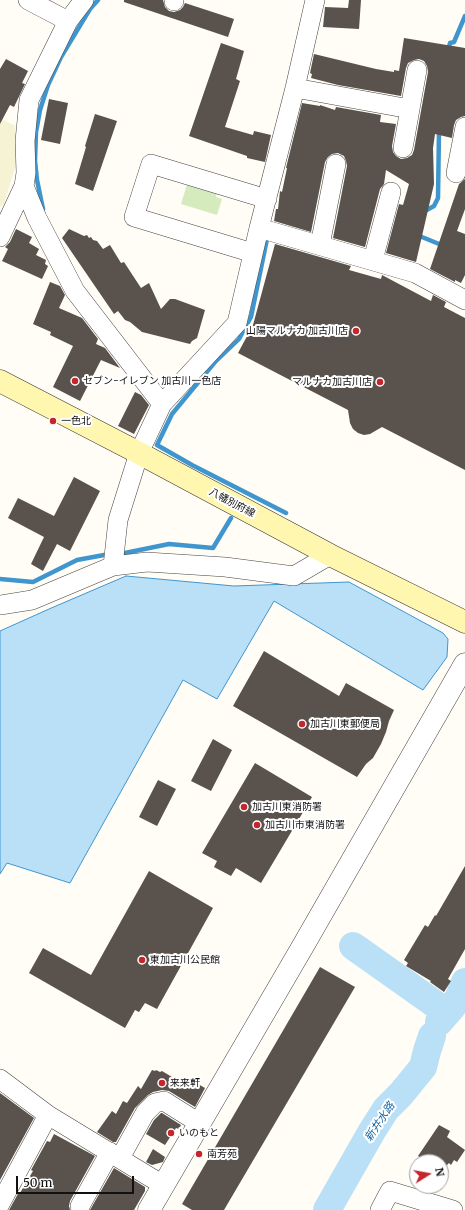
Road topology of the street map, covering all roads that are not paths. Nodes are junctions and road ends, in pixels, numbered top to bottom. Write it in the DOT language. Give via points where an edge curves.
graph roads {
  1 [pos="28,0"];
  2 [pos="84,0"];
  3 [pos="315,0"];
  4 [pos="68,21"];
  5 [pos="418,70"];
  6 [pos="295,88"];
  7 [pos="410,109"];
  8 [pos="465,127"];
  9 [pos="403,148"];
  10 [pos="336,164"];
  11 [pos="456,173"];
  12 [pos="24,186"];
  13 [pos="391,192"];
  14 [pos="267,199"];
  15 [pos="259,228"];
  16 [pos="0,237"];
  17 [pos="320,246"];
  18 [pos="253,253"];
  19 [pos="373,260"];
  20 [pos="465,300"];
  21 [pos="0,381"];
  22 [pos="162,404"];
  23 [pos="139,453"];
  24 [pos="330,555"];
  25 [pos="113,566"];
  26 [pos="0,604"];
  27 [pos="465,622"];
  28 [pos="465,664"];
  29 [pos="0,1079"];
  30 [pos="48,1114"];
  31 [pos="199,1123"];
  32 [pos="115,1155"];
  33 [pos="163,1185"];
  34 [pos="0,1204"];
  35 [pos="80,1206"];
  36 [pos="149,1210"];
  37 [pos="380,1210"];
  38 [pos="453,1210"];
  1 -- 4 [label="street"];
  2 -- 4 [label="street"];
  3 -- 6 [label="street"];
  4 -- 12 [label="street" via="28,100"];
  5 -- 7 [label="street"];
  6 -- 7 [label="street"];
  6 -- 14 [label="street"];
  7 -- 9 [label="street"];
  8 -- 11 [label="street"];
  10 -- 17 [label="street"];
  12 -- 16 [label="street"];
  12 -- 22 [label="street" via="37,218 75,291"];
  13 -- 19 [label="street"];
  14 -- 15 [label="street"];
  14 -- 18 [label="street" via="151,164 134,217"];
  15 -- 17 [label="street"];
  15 -- 18 [label="street"];
  17 -- 19 [label="street"];
  18 -- 22 [label="street" via="237,323"];
  19 -- 20 [label="street" via="415,273"];
  21 -- 23 [label="main road, 八幡別府線"];
  22 -- 23 [label="street"];
  23 -- 24 [label="main road, 八幡別府線"];
  23 -- 25 [label="street" via="118,520"];
  24 -- 25 [label="street" via="294,576 225,567 147,562"];
  24 -- 27 [label="main road, 八幡別府線"];
  25 -- 26 [label="street" via="32,600"];
  28 -- 31 [label="street"];
  29 -- 30 [label="street"];
  30 -- 32 [label="street"];
  30 -- 34 [label="street"];
  31 -- 32 [label="street" via="164,1101 155,1104 145,1113"];
  31 -- 33 [label="street"];
  32 -- 33 [label="street"];
  32 -- 35 [label="street"];
  33 -- 36 [label="street"];
  37 -- 38 [label="street" via="390,1191"];
}
